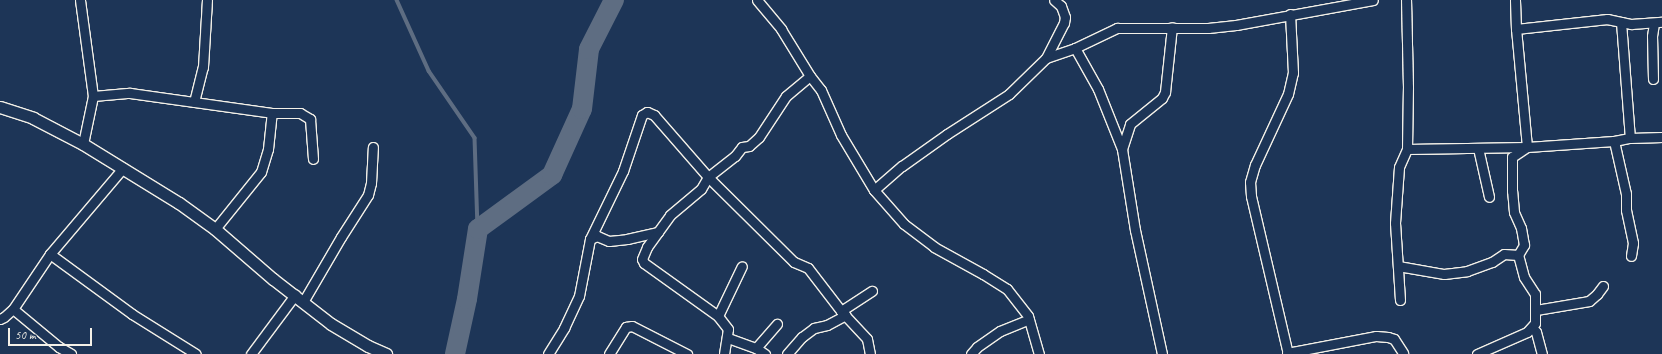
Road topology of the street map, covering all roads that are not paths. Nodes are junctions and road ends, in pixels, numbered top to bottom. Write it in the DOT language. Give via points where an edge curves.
graph roads {
  1 [pos="80,0"];
  2 [pos="207,0"];
  3 [pos="758,0"];
  4 [pos="1054,0"];
  5 [pos="1373,0"];
  6 [pos="1406,0"];
  7 [pos="1515,0"];
  8 [pos="1290,14"];
  9 [pos="1622,22"];
  10 [pos="1658,22"];
  11 [pos="1172,27"];
  12 [pos="1516,29"];
  13 [pos="1075,48"];
  14 [pos="1046,58"];
  15 [pos="810,76"];
  16 [pos="1653,79"];
  17 [pos="93,96"];
  18 [pos="194,102"];
  19 [pos="0,107"];
  20 [pos="272,113"];
  21 [pos="1662,137"];
  22 [pos="1630,138"];
  23 [pos="1614,141"];
  24 [pos="83,144"];
  25 [pos="373,146"];
  26 [pos="1478,148"];
  27 [pos="1527,148"];
  28 [pos="1122,149"];
  29 [pos="1407,149"];
  30 [pos="313,159"];
  31 [pos="123,168"];
  32 [pos="708,177"];
  33 [pos="874,190"];
  34 [pos="1489,197"];
  35 [pos="215,229"];
  36 [pos="658,232"];
  37 [pos="590,239"];
  38 [pos="50,254"];
  39 [pos="1518,255"];
  40 [pos="1631,256"];
  41 [pos="742,266"];
  42 [pos="1398,266"];
  43 [pos="1603,286"];
  44 [pos="872,291"];
  45 [pos="299,298"];
  46 [pos="1400,300"];
  47 [pos="13,309"];
  48 [pos="1536,310"];
  49 [pos="843,313"];
  50 [pos="718,316"];
  51 [pos="0,319"];
  52 [pos="1029,319"];
  53 [pos="777,324"];
  54 [pos="1533,328"];
  55 [pos="728,338"];
  56 [pos="756,348"];
  57 [pos="1403,353"];
  58 [pos="71,354"];
  59 [pos="196,354"];
  60 [pos="251,354"];
  61 [pos="386,354"];
  62 [pos="548,354"];
  63 [pos="609,354"];
  64 [pos="687,354"];
  65 [pos="724,354"];
  66 [pos="765,354"];
  67 [pos="787,354"];
  68 [pos="870,354"];
  69 [pos="971,354"];
  70 [pos="1039,354"];
  71 [pos="1162,354"];
  72 [pos="1287,354"];
  73 [pos="1477,354"];
  74 [pos="1542,354"];
  1 -- 17 [label="street"];
  2 -- 18 [label="street" via="203,66"];
  3 -- 15 [label="street" via="781,29"];
  4 -- 14 [label="street" via="1061,6 1065,17"];
  5 -- 8 [label="street"];
  6 -- 29 [label="street"];
  7 -- 12 [label="street"];
  8 -- 11 [label="street" via="1208,28"];
  8 -- 72 [label="street" via="1293,73 1288,94 1255,165 1250,182"];
  9 -- 10 [label="street"];
  9 -- 12 [label="street" via="1607,19"];
  9 -- 22 [label="street"];
  10 -- 16 [label="street" via="1652,36"];
  11 -- 13 [label="street" via="1117,28"];
  11 -- 28 [label="street" via="1165,92 1162,98 1130,124"];
  12 -- 27 [label="street"];
  13 -- 14 [label="street"];
  13 -- 28 [label="street" via="1098,89"];
  14 -- 33 [label="street" via="1009,94 947,134"];
  15 -- 32 [label="street" via="786,96 759,137 749,146 742,147 735,156"];
  15 -- 33 [label="street" via="821,90 841,134"];
  17 -- 18 [label="street" via="130,93"];
  17 -- 24 [label="street"];
  18 -- 20 [label="street"];
  19 -- 24 [label="street" via="33,118"];
  20 -- 30 [label="street" via="300,113 310,118"];
  20 -- 35 [label="street" via="268,149 261,172"];
  21 -- 22 [label="street"];
  22 -- 23 [label="street"];
  23 -- 27 [label="street"];
  23 -- 40 [label="street" via="1626,194 1627,216 1633,243"];
  24 -- 31 [label="street"];
  25 -- 45 [label="street" via="368,195"];
  26 -- 27 [label="street"];
  26 -- 29 [label="street"];
  26 -- 34 [label="street"];
  27 -- 39 [label="street" via="1512,157 1514,212 1521,228 1524,245"];
  28 -- 71 [label="street" via="1135,230"];
  29 -- 42 [label="street" via="1398,175 1395,224"];
  31 -- 35 [label="street"];
  31 -- 38 [label="street"];
  32 -- 36 [label="street" via="702,189 670,215"];
  32 -- 37 [label="street" via="654,116 647,112 642,115 623,171"];
  32 -- 49 [label="street" via="794,262 808,268"];
  33 -- 52 [label="street" via="904,224 934,247 1007,290 1018,300"];
  35 -- 45 [label="street"];
  36 -- 37 [label="street" via="610,241 597,236"];
  36 -- 50 [label="street" via="647,247 642,259 644,263"];
  37 -- 62 [label="street" via="579,296"];
  38 -- 47 [label="street"];
  38 -- 59 [label="street" via="132,314"];
  39 -- 42 [label="street" via="1504,254 1492,262 1467,271 1444,274"];
  39 -- 48 [label="street" via="1524,276 1535,294"];
  41 -- 50 [label="street"];
  42 -- 46 [label="street"];
  43 -- 48 [label="street" via="1589,301"];
  44 -- 49 [label="street"];
  45 -- 60 [label="street"];
  45 -- 61 [label="street" via="331,324"];
  47 -- 51 [label="street"];
  47 -- 58 [label="street"];
  48 -- 54 [label="street"];
  49 -- 67 [label="street" via="827,325 814,328"];
  49 -- 68 [label="street" via="867,339"];
  50 -- 55 [label="street" via="728,329"];
  52 -- 69 [label="street" via="1000,331"];
  52 -- 70 [label="street"];
  53 -- 56 [label="street"];
  54 -- 73 [label="street"];
  54 -- 74 [label="street"];
  55 -- 56 [label="street"];
  55 -- 65 [label="street"];
  56 -- 66 [label="street"];
  57 -- 72 [label="street" via="1394,339 1376,336"];
  63 -- 64 [label="street" via="626,327 632,326"];
}
